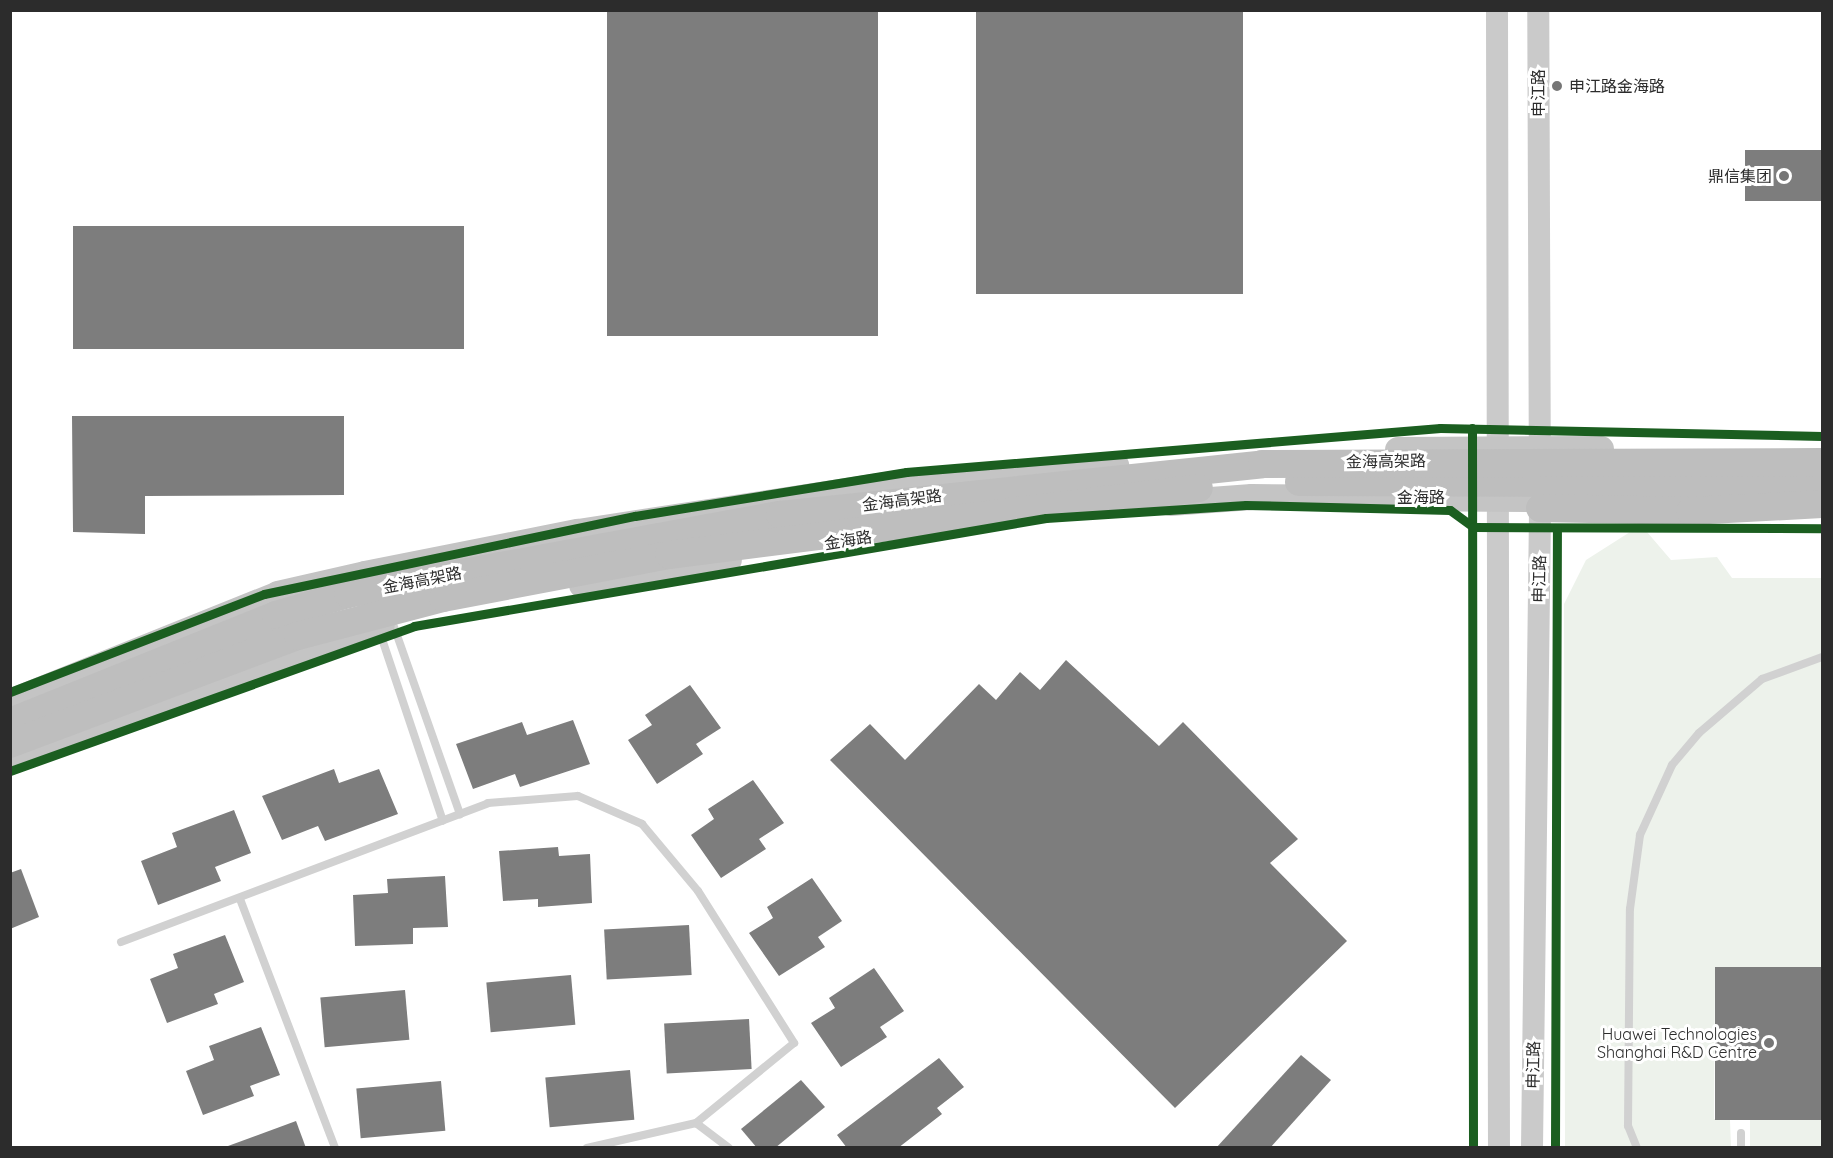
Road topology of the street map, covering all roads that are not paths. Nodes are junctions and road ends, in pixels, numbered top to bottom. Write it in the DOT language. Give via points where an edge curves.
graph roads {
  1 [pos="1497,10"];
  2 [pos="1538,10"];
  3 [pos="1499,446"];
  4 [pos="1539,447"];
  5 [pos="1822,448"];
  6 [pos="1822,462"];
  7 [pos="1822,484"];
  8 [pos="1498,497"];
  9 [pos="1540,503"];
  10 [pos="1822,503"];
  11 [pos="393,569"];
  12 [pos="385,624"];
  13 [pos="1822,657"];
  14 [pos="10,702"];
  15 [pos="10,710"];
  16 [pos="10,722"];
  17 [pos="10,744"];
  18 [pos="10,762"];
  19 [pos="460,814"];
  20 [pos="443,821"];
  21 [pos="240,899"];
  22 [pos="121,942"];
  23 [pos="696,1123"];
  24 [pos="1741,1133"];
  25 [pos="335,1148"];
  26 [pos="587,1148"];
  27 [pos="729,1148"];
  28 [pos="1499,1148"];
  29 [pos="1532,1148"];
  30 [pos="1637,1148"];
  31 [pos="1741,1148"];
  1 -- 3 [label="main road, 申江路"];
  2 -- 4 [label="main road, 申江路"];
  3 -- 4 [label="main road"];
  3 -- 8 [label="main road, 申江路"];
  3 -- 11 [label="main road" via="1263,455 906,482 578,532"];
  4 -- 5 [label="main road"];
  4 -- 9 [label="main road, 申江路"];
  6 -- 16 [label="highway, 金海高架路" via="1262,464 780,515 348,594 276,615"];
  7 -- 17 [label="highway, 金海高架路" via="1292,482 880,525 669,555 443,598 298,636"];
  8 -- 9 [label="main road, 金海路"];
  8 -- 12 [label="main road, 金海路" via="1252,497 1045,512 872,536"];
  8 -- 28 [label="main road, 申江路"];
  9 -- 10 [label="main road, 金海路"];
  9 -- 10 [label="highway" via="1748,508"];
  9 -- 29 [label="main road, 申江路"];
  11 -- 14 [label="main road" via="278,594"];
  11 -- 15 [label="highway" via="295,596"];
  12 -- 18 [label="main road, 金海路"];
  12 -- 19 [label="lane"];
  12 -- 20 [label="lane"];
  13 -- 30 [label="lane" via="1762,680 1699,733 1672,765 1640,835 1630,909 1628,1126"];
  19 -- 20 [label="lane"];
  19 -- 23 [label="lane" via="488,803 578,796 642,824 698,891 794,1043"];
  20 -- 21 [label="lane"];
  21 -- 22 [label="lane"];
  21 -- 25 [label="lane"];
  23 -- 26 [label="lane"];
  23 -- 27 [label="lane"];
  24 -- 31 [label="lane"];
}
